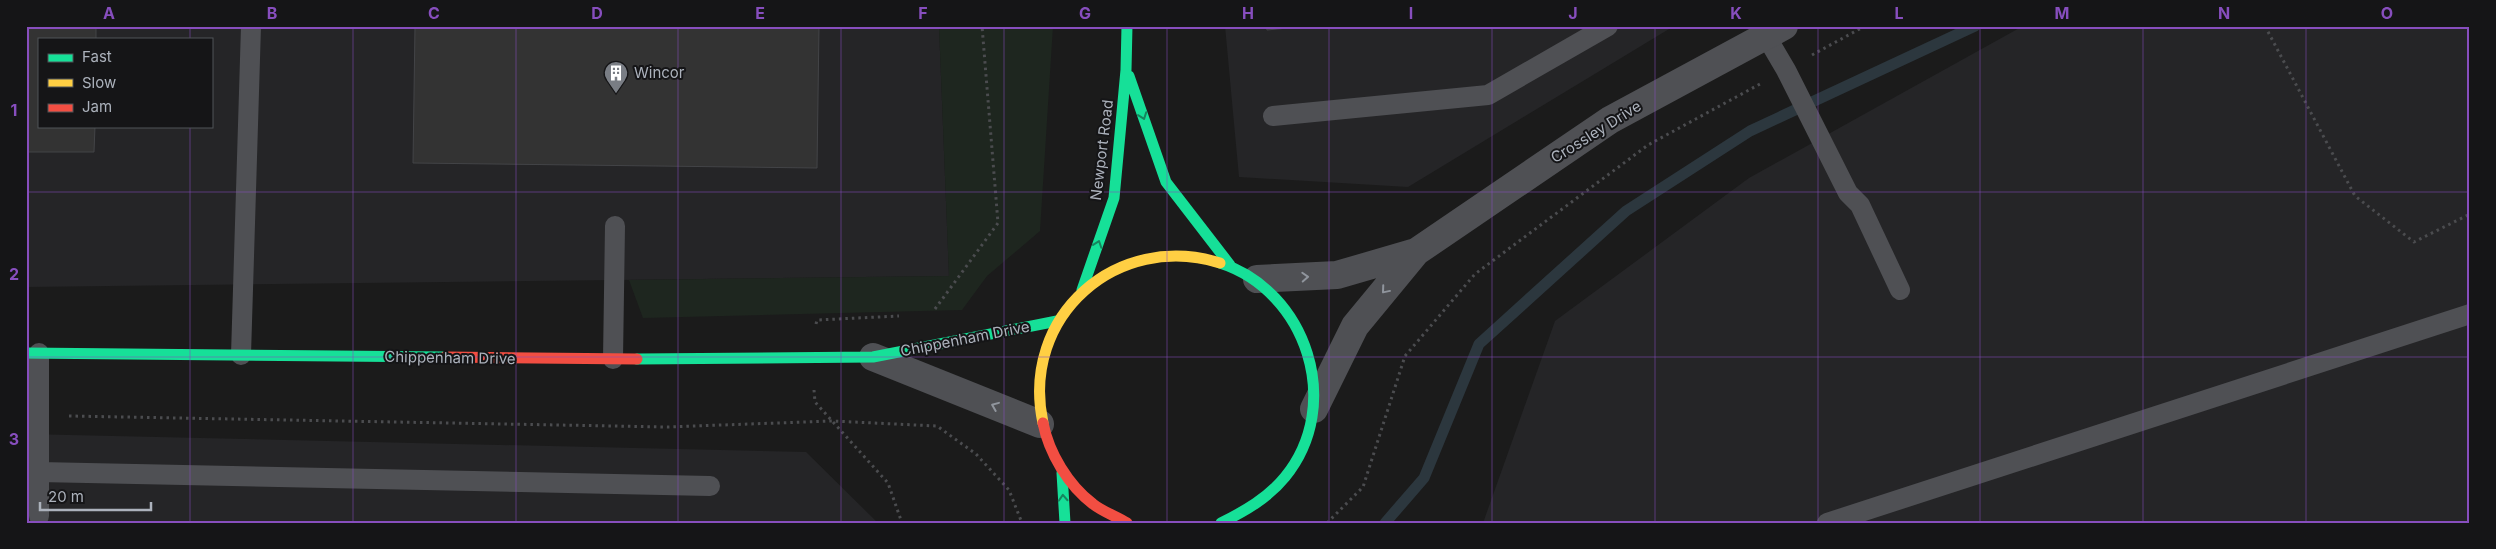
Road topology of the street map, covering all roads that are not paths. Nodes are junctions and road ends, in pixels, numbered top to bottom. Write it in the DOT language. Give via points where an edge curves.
graph roads {
  1 [pos="251,26"];
  2 [pos="1127,26"];
  3 [pos="1608,26"];
  4 [pos="1775,31"];
  5 [pos="1126,70"];
  6 [pos="1273,116"];
  7 [pos="615,226"];
  8 [pos="1416,252"];
  9 [pos="1230,264"];
  10 [pos="1257,279"];
  11 [pos="1082,290"];
  12 [pos="1900,290"];
  13 [pos="2470,314"];
  14 [pos="1057,321"];
  15 [pos="33,353"];
  16 [pos="242,355"];
  17 [pos="873,357"];
  18 [pos="613,359"];
  19 [pos="1314,409"];
  20 [pos="1040,424"];
  21 [pos="39,472"];
  22 [pos="1062,473"];
  23 [pos="710,486"];
  24 [pos="39,516"];
  25 [pos="1064,523"];
  26 [pos="1128,523"];
  27 [pos="1221,523"];
  28 [pos="1827,523"];
  1 -- 16 [label="lane"];
  2 -- 5 [label="street, Newport Road"];
  3 -- 6 [label="lane" via="1488,95"];
  4 -- 8 [label="street, Crossley Drive" via="1610,120"];
  4 -- 12 [label="lane" via="1790,78 1848,193 1860,205"];
  5 -- 9 [label="street, Newport Road, one-way" via="1166,182"];
  11 -- 5 [label="street, Newport Road, one-way" via="1114,198"];
  7 -- 18 [label="lane"];
  10 -- 8 [label="street, Crossley Drive, one-way" via="1337,275"];
  8 -- 19 [label="street, Crossley Drive, one-way" via="1355,326"];
  9 -- 10 [label="street"];
  9 -- 11 [label="street" via="1192,255 1152,256 1115,268"];
  10 -- 19 [label="street" via="1284,305 1303,337 1314,372"];
  11 -- 14 [label="street"];
  13 -- 28 [label="lane"];
  14 -- 17 [label="street, Chippenham Drive"];
  14 -- 20 [label="street" via="1043,354 1037,388"];
  15 -- 16 [label="street, Chippenham Drive"];
  15 -- 21 [label="lane" via="39,416"];
  16 -- 18 [label="street, Chippenham Drive"];
  17 -- 18 [label="street, Chippenham Drive"];
  20 -- 17 [label="street, Chippenham Drive, one-way"];
  19 -- 27 [label="street" via="1303,450 1280,484 1249,511"];
  20 -- 22 [label="street"];
  21 -- 23 [label="lane"];
  21 -- 24 [label="lane"];
  25 -- 22 [label="street, one-way"];
  22 -- 26 [label="street" via="1091,503"];
}
